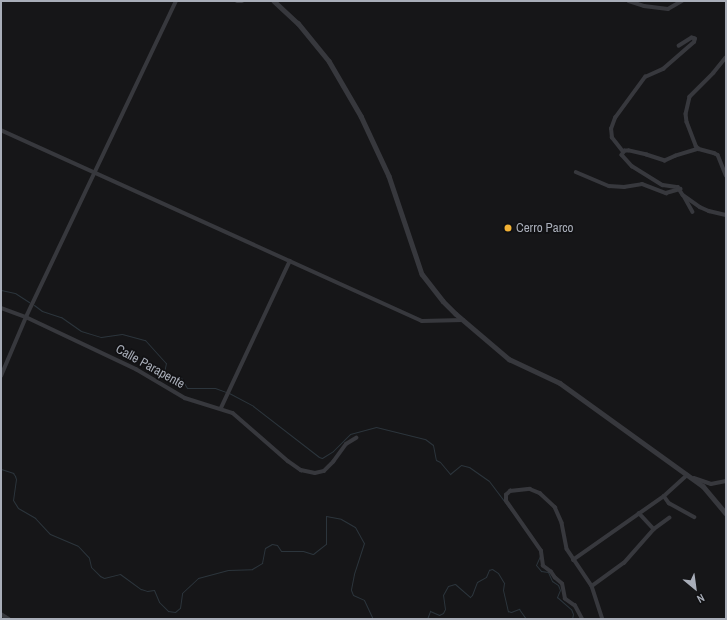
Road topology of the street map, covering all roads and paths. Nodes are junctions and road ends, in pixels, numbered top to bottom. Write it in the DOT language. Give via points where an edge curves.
graph roads {
  1 [pos="176,1"];
  2 [pos="237,1"];
  3 [pos="242,1"];
  4 [pos="274,1"];
  5 [pos="629,1"];
  6 [pos="682,1"];
  7 [pos="678,46"];
  8 [pos="726,58"];
  9 [pos="1,130"];
  10 [pos="699,149"];
  11 [pos="623,152"];
  12 [pos="576,172"];
  13 [pos="93,173"];
  14 [pos="726,175"];
  15 [pos="680,189"];
  16 [pos="683,195"];
  17 [pos="693,212"];
  18 [pos="726,215"];
  19 [pos="290,261"];
  20 [pos="1,308"];
  21 [pos="26,317"];
  22 [pos="463,320"];
  23 [pos="1,376"];
  24 [pos="221,408"];
  25 [pos="356,438"];
  26 [pos="689,476"];
  27 [pos="726,481"];
  28 [pos="664,496"];
  29 [pos="639,513"];
  30 [pos="726,513"];
  31 [pos="694,517"];
  32 [pos="669,518"];
  33 [pos="654,529"];
  34 [pos="573,560"];
  35 [pos="592,586"];
  36 [pos="1,614"];
  37 [pos="9,619"];
  38 [pos="582,619"];
  39 [pos="603,619"];
  1 -- 13 [label="street"];
  2 -- 3 [label="street"];
  4 -- 22 [label="street" via="298,23 329,61 361,116 389,176 422,274 443,301"];
  5 -- 6 [label="street" via="668,9"];
  7 -- 11 [label="street" via="694,39 694,42 662,69 645,77 615,118 611,129 612,138"];
  8 -- 10 [label="street" via="688,102 686,118"];
  9 -- 13 [label="street"];
  10 -- 11 [label="street" via="663,161 647,155"];
  10 -- 14 [label="street" via="718,155"];
  11 -- 15 [label="street" via="623,157 632,166 663,185 676,186"];
  12 -- 15 [label="street" via="609,186 642,184 666,193"];
  13 -- 19 [label="street"];
  13 -- 21 [label="street"];
  15 -- 16 [label="street"];
  16 -- 17 [label="street"];
  16 -- 18 [label="street" via="709,211"];
  19 -- 22 [label="street" via="422,321"];
  19 -- 24 [label="street"];
  20 -- 21 [label="street, Calle Parapente"];
  21 -- 23 [label="street"];
  21 -- 24 [label="street, Calle Parapente" via="136,369 185,398"];
  22 -- 26 [label="street" via="509,359 560,383"];
  24 -- 25 [label="street, Calle Parapente" via="238,417 291,464 306,472 324,471 346,444"];
  26 -- 27 [label="street" via="711,484"];
  26 -- 28 [label="street"];
  26 -- 30 [label="street" via="709,492"];
  28 -- 29 [label="street"];
  28 -- 31 [label="street" via="669,503"];
  29 -- 33 [label="street"];
  29 -- 34 [label="street"];
  32 -- 33 [label="street"];
  33 -- 35 [label="street" via="629,558"];
  34 -- 35 [label="street"];
  34 -- 38 [label="street" via="567,549 559,514 548,500 530,489 522,488 507,493 506,501 541,551 544,566 562,584 566,599 575,606"];
  35 -- 39 [label="street"];
  36 -- 37 [label="street"];
}
